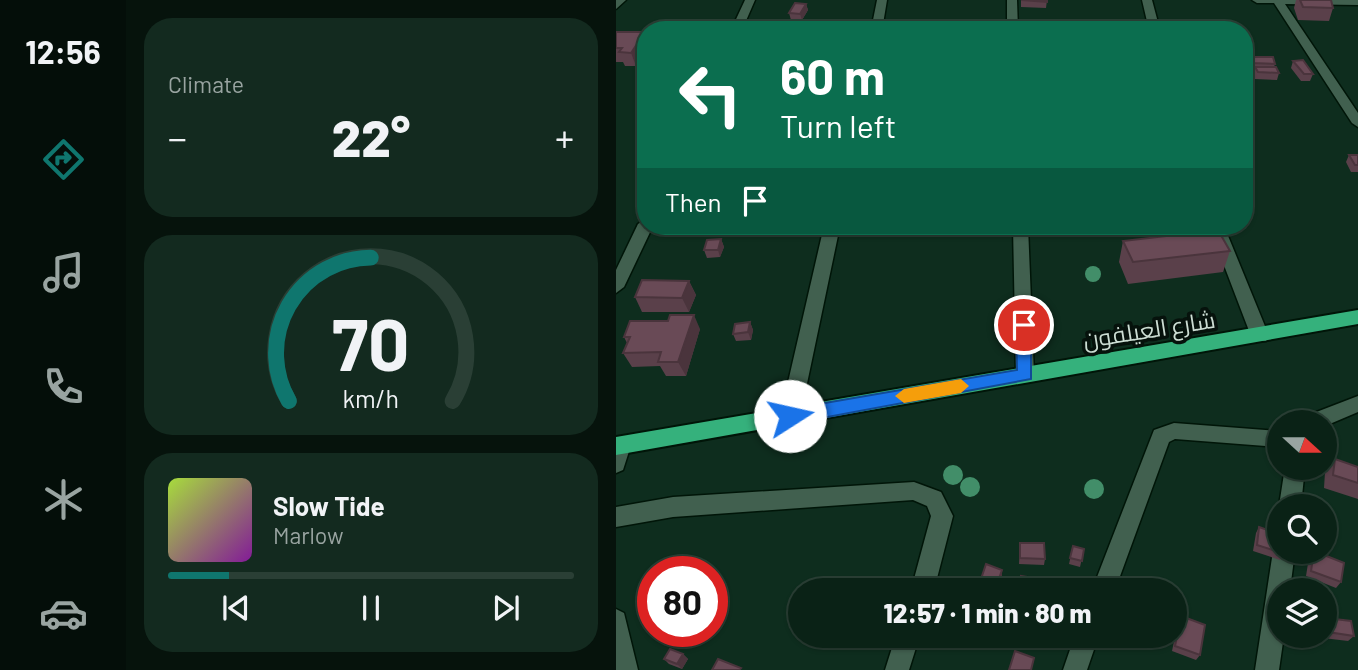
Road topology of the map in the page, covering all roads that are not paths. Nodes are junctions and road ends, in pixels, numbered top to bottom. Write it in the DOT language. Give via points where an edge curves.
graph roads {
  1 [pos="621,0"];
  2 [pos="750,0"];
  3 [pos="882,0"];
  4 [pos="1012,0"];
  5 [pos="1147,0"];
  6 [pos="1257,0"];
  7 [pos="1278,1"];
  8 [pos="1299,1"];
  9 [pos="1358,2"];
  10 [pos="616,6"];
  11 [pos="740,21"];
  12 [pos="878,21"];
  13 [pos="1013,21"];
  14 [pos="1153,21"];
  15 [pos="1358,123"];
  16 [pos="641,235"];
  17 [pos="830,235"];
  18 [pos="1020,235"];
  19 [pos="1220,235"];
  20 [pos="616,287"];
  21 [pos="1358,317"];
  22 [pos="1260,336"];
  23 [pos="1025,375"];
  24 [pos="1358,404"];
  25 [pos="1337,411"];
  26 [pos="790,416"];
  27 [pos="1267,438"];
  28 [pos="618,452"];
  29 [pos="616,517"];
  30 [pos="1282,564"];
  31 [pos="925,578"];
  32 [pos="1108,578"];
  33 [pos="616,621"];
  34 [pos="904,648"];
  35 [pos="1082,648"];
  36 [pos="626,670"];
  37 [pos="897,670"];
  38 [pos="1074,670"];
  39 [pos="1267,670"];
  1 -- 10 [label="street"];
  2 -- 11 [label="street"];
  3 -- 12 [label="street"];
  4 -- 13 [label="street"];
  5 -- 14 [label="street"];
  6 -- 7 [label="street"];
  7 -- 8 [label="street"];
  7 -- 15 [label="street"];
  8 -- 9 [label="street"];
  16 -- 20 [label="street"];
  17 -- 26 [label="street"];
  18 -- 23 [label="street"];
  19 -- 22 [label="street"];
  21 -- 22 [label="highway, شارع العيلفون"];
  22 -- 23 [label="highway, شارع العيلفون"];
  23 -- 26 [label="highway, شارع العيلفون"];
  24 -- 25 [label="street"];
  26 -- 28 [label="highway, شارع العيلفون"];
  27 -- 32 [label="street" via="1174,431 1161,436"];
  29 -- 31 [label="street" via="673,507 914,491 934,499 943,516"];
  30 -- 39 [label="street"];
  33 -- 36 [label="street"];
  34 -- 37 [label="street"];
  35 -- 38 [label="street"];
}
